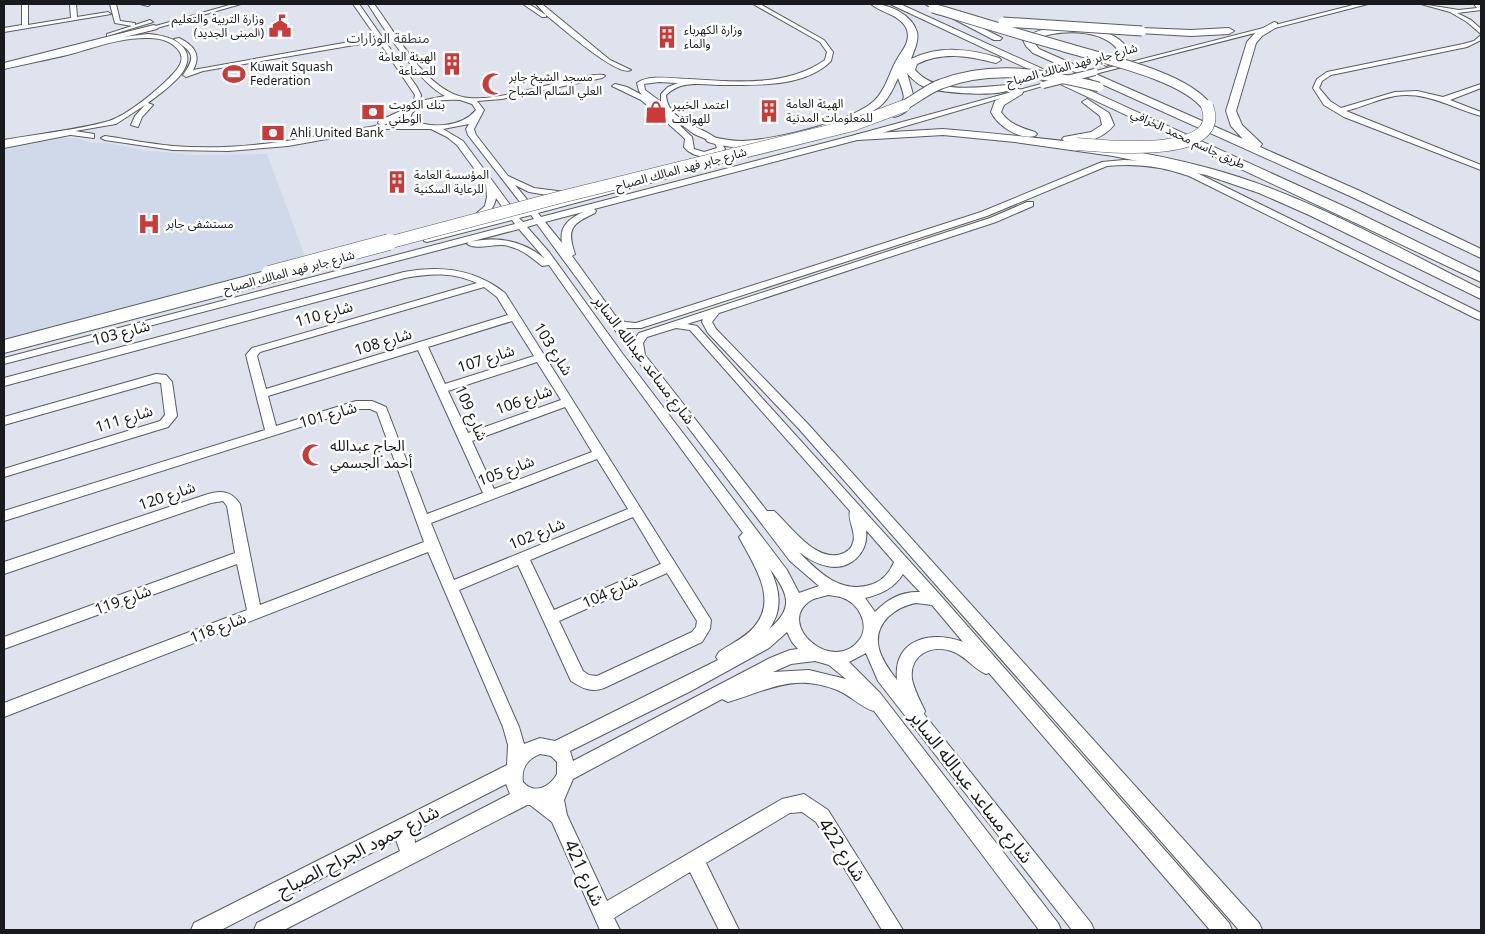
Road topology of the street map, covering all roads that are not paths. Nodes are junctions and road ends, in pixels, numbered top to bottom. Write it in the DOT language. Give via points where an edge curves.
graph roads {
  1 [pos="26,4"];
  2 [pos="73,4"];
  3 [pos="107,4"];
  4 [pos="113,4"];
  5 [pos="143,4"];
  6 [pos="148,4"];
  7 [pos="217,4"];
  8 [pos="238,4"];
  9 [pos="349,4"];
  10 [pos="356,4"];
  11 [pos="372,4"];
  12 [pos="526,4"];
  13 [pos="540,4"];
  14 [pos="748,4"];
  15 [pos="756,4"];
  16 [pos="875,4"];
  17 [pos="920,4"];
  18 [pos="1340,4"];
  19 [pos="1364,4"];
  20 [pos="1416,4"];
  21 [pos="1426,4"];
  22 [pos="888,6"];
  23 [pos="931,6"];
  24 [pos="1437,8"];
  25 [pos="1478,8"];
  26 [pos="906,9"];
  27 [pos="1467,11"];
  28 [pos="202,13"];
  29 [pos="108,14"];
  30 [pos="175,15"];
  31 [pos="74,19"];
  32 [pos="367,19"];
  33 [pos="924,23"];
  34 [pos="121,24"];
  35 [pos="113,25"];
  36 [pos="1274,25"];
  37 [pos="26,26"];
  38 [pos="1481,26"];
  39 [pos="154,27"];
  40 [pos="4,30"];
  41 [pos="374,31"];
  42 [pos="1229,31"];
  43 [pos="165,32"];
  44 [pos="1481,32"];
  45 [pos="148,36"];
  46 [pos="947,36"];
  47 [pos="1481,37"];
  48 [pos="364,40"];
  49 [pos="1481,43"];
  50 [pos="78,44"];
  51 [pos="97,44"];
  52 [pos="383,44"];
  53 [pos="1022,50"];
  54 [pos="908,52"];
  55 [pos="1004,53"];
  56 [pos="1106,63"];
  57 [pos="194,64"];
  58 [pos="4,65"];
  59 [pos="202,67"];
  60 [pos="181,70"];
  61 [pos="607,79"];
  62 [pos="696,81"];
  63 [pos="641,83"];
  64 [pos="1481,87"];
  65 [pos="1013,90"];
  66 [pos="455,98"];
  67 [pos="466,100"];
  68 [pos="1443,100"];
  69 [pos="1086,101"];
  70 [pos="1125,103"];
  71 [pos="416,105"];
  72 [pos="1477,105"];
  73 [pos="494,106"];
  74 [pos="1467,109"];
  75 [pos="409,110"];
  76 [pos="485,110"];
  77 [pos="1343,110"];
  78 [pos="668,112"];
  79 [pos="1481,114"];
  80 [pos="476,116"];
  81 [pos="111,123"];
  82 [pos="135,125"];
  83 [pos="422,127"];
  84 [pos="434,128"];
  85 [pos="843,128"];
  86 [pos="68,133"];
  87 [pos="328,133"];
  88 [pos="858,133"];
  89 [pos="128,134"];
  90 [pos="38,136"];
  91 [pos="91,136"];
  92 [pos="105,138"];
  93 [pos="1015,139"];
  94 [pos="712,140"];
  95 [pos="303,142"];
  96 [pos="4,144"];
  97 [pos="1211,150"];
  98 [pos="1481,166"];
  99 [pos="1303,170"];
  100 [pos="483,173"];
  101 [pos="504,175"];
  102 [pos="654,180"];
  103 [pos="489,182"];
  104 [pos="652,190"];
  105 [pos="610,192"];
  106 [pos="1033,194"];
  107 [pos="1042,199"];
  108 [pos="526,218"];
  109 [pos="433,237"];
  110 [pos="1377,242"];
  111 [pos="877,248"];
  112 [pos="1479,252"];
  113 [pos="887,255"];
  114 [pos="394,258"];
  115 [pos="573,263"];
  116 [pos="1481,267"];
  117 [pos="1481,278"];
  118 [pos="1450,280"];
  119 [pos="586,283"];
  120 [pos="484,284"];
  121 [pos="568,286"];
  122 [pos="1481,295"];
  123 [pos="715,312"];
  124 [pos="514,317"];
  125 [pos="1481,317"];
  126 [pos="613,320"];
  127 [pos="661,325"];
  128 [pos="1481,325"];
  129 [pos="72,342"];
  130 [pos="4,345"];
  131 [pos="422,346"];
  132 [pos="4,350"];
  133 [pos="539,358"];
  134 [pos="641,358"];
  135 [pos="4,361"];
  136 [pos="4,368"];
  137 [pos="4,382"];
  138 [pos="442,389"];
  139 [pos="262,394"];
  140 [pos="567,402"];
  141 [pos="4,421"];
  142 [pos="803,426"];
  143 [pos="271,431"];
  144 [pos="788,432"];
  145 [pos="465,439"];
  146 [pos="599,454"];
  147 [pos="4,473"];
  148 [pos="490,494"];
  149 [pos="844,496"];
  150 [pos="727,502"];
  151 [pos="756,507"];
  152 [pos="635,511"];
  153 [pos="4,516"];
  154 [pos="424,520"];
  155 [pos="432,545"];
  156 [pos="242,556"];
  157 [pos="522,558"];
  158 [pos="901,561"];
  159 [pos="670,566"];
  160 [pos="4,568"];
  161 [pos="452,587"];
  162 [pos="844,592"];
  163 [pos="936,600"];
  164 [pos="793,611"];
  165 [pos="255,614"];
  166 [pos="549,619"];
  167 [pos="871,632"];
  168 [pos="4,644"];
  169 [pos="824,656"];
  170 [pos="700,678"];
  171 [pos="685,686"];
  172 [pos="1011,686"];
  173 [pos="712,697"];
  174 [pos="697,705"];
  175 [pos="4,710"];
  176 [pos="922,722"];
  177 [pos="511,728"];
  178 [pos="902,732"];
  179 [pos="1078,735"];
  180 [pos="1063,746"];
  181 [pos="549,748"];
  182 [pos="515,768"];
  183 [pos="565,777"];
  184 [pos="530,797"];
  185 [pos="558,816"];
  186 [pos="405,827"];
  187 [pos="411,854"];
  188 [pos="694,859"];
  189 [pos="606,922"];
  190 [pos="201,930"];
  191 [pos="264,930"];
  192 [pos="729,930"];
  193 [pos="893,930"];
  194 [pos="1052,930"];
  195 [pos="1084,930"];
  196 [pos="1222,930"];
  197 [pos="1252,930"];
  1 -- 37 [label="street"];
  2 -- 31 [label="street"];
  3 -- 29 [label="street"];
  4 -- 34 [label="street" via="117,22"];
  5 -- 6 [label="street"];
  7 -- 30 [label="street"];
  8 -- 28 [label="street"];
  9 -- 32 [label="street"];
  10 -- 32 [label="street"];
  11 -- 66 [label="street" via="432,85 446,96"];
  12 -- 61 [label="street" via="542,14"];
  13 -- 61 [label="street" via="608,61 632,70"];
  14 -- 63 [label="street" via="816,42 822,50 820,60 798,73 761,79 643,74 645,78"];
  15 -- 62 [label="street" via="822,40 830,52 828,61 816,70 788,79"];
  16 -- 22 [label="highway"];
  17 -- 23 [label="highway"];
  18 -- 42 [label="street, شارع جابر فهد المالك الصباح"];
  19 -- 36 [label="street, شارع جابر فهد المالك الصباح"];
  20 -- 21 [label="street"];
  21 -- 24 [label="street"];
  22 -- 26 [label="highway"];
  22 -- 46 [label="highway"];
  22 -- 54 [label="highway" via="910,27 912,43"];
  22 -- 55 [label="highway, طريق جاسم محمد الخرافي"];
  23 -- 42 [label="highway, bridge" via="1005,22 1184,33"];
  23 -- 55 [label="highway"];
  23 -- 93 [label="highway, bridge" via="1173,82 1199,97 1210,114 1210,121 1201,133 1181,142 1146,147"];
  24 -- 27 [label="street"];
  24 -- 44 [label="street" via="1466,19"];
  25 -- 27 [label="street"];
  26 -- 33 [label="highway"];
  26 -- 70 [label="highway, طريق جاسم محمد الخرافي"];
  27 -- 38 [label="street" via="1470,18"];
  28 -- 39 [label="street"];
  28 -- 43 [label="street" via="170,25"];
  29 -- 31 [label="street"];
  29 -- 35 [label="street"];
  30 -- 34 [label="street"];
  30 -- 50 [label="street"];
  31 -- 37 [label="street"];
  32 -- 41 [label="street"];
  33 -- 46 [label="highway"];
  33 -- 55 [label="highway"];
  34 -- 35 [label="street"];
  35 -- 50 [label="street" via="106,32"];
  36 -- 65 [label="street, شارع جابر فهد المالك الصباح, bridge"];
  36 -- 99 [label="highway" via="1252,42 1231,111 1232,119 1247,138"];
  37 -- 40 [label="street"];
  39 -- 51 [label="street"];
  39 -- 58 [label="main road"];
  41 -- 48 [label="street"];
  41 -- 52 [label="street"];
  42 -- 56 [label="street, شارع جابر فهد المالك الصباح"];
  43 -- 45 [label="street" via="152,31 146,34"];
  43 -- 57 [label="street" via="192,49"];
  45 -- 51 [label="street"];
  45 -- 60 [label="street" via="163,38 179,47 185,59"];
  46 -- 55 [label="highway"];
  47 -- 98 [label="street" via="1465,46 1329,73 1319,80 1316,88 1327,103 1347,115"];
  48 -- 52 [label="street"];
  48 -- 59 [label="street"];
  49 -- 77 [label="street" via="1334,75 1325,82 1323,90 1328,99"];
  50 -- 58 [label="street"];
  51 -- 58 [label="street" via="47,58"];
  52 -- 71 [label="street" via="415,88 418,95"];
  53 -- 70 [label="highway"];
  54 -- 85 [label="highway, bridge" via="895,84 882,104"];
  54 -- 88 [label="highway" via="902,75 909,94 908,104"];
  54 -- 94 [label="highway" via="902,57 882,99 863,114 756,143"];
  55 -- 65 [label="highway" via="941,53 919,58 910,70 927,84 949,89"];
  55 -- 69 [label="highway"];
  55 -- 97 [label="highway, طريق جاسم محمد الخرافي"];
  56 -- 65 [label="street, شارع جابر فهد المالك الصباح, bridge" via="1034,81"];
  56 -- 99 [label="highway" via="1124,53 1123,47 1105,36 1054,30 1032,35 1028,40 1036,51"];
  57 -- 59 [label="street"];
  57 -- 60 [label="street"];
  59 -- 60 [label="street"];
  60 -- 81 [label="street" via="126,115"];
  60 -- 82 [label="street"];
  61 -- 63 [label="street" via="628,86"];
  61 -- 67 [label="street"];
  61 -- 73 [label="street"];
  61 -- 94 [label="street" via="635,92 679,129 689,139 691,151 705,154 718,151 721,144"];
  62 -- 63 [label="street"];
  62 -- 78 [label="street" via="674,86 665,92 663,99"];
  63 -- 78 [label="street" via="641,90"];
  64 -- 68 [label="street"];
  65 -- 69 [label="highway" via="999,103 998,117 1010,127 1043,137 1081,138 1105,129 1108,125 1105,115"];
  65 -- 88 [label="street, شارع جابر فهد المالك الصباح"];
  66 -- 67 [label="street"];
  66 -- 71 [label="street"];
  67 -- 80 [label="street" via="478,106 480,110"];
  68 -- 74 [label="street"];
  68 -- 77 [label="street" via="1418,94 1396,94"];
  69 -- 110 [label="highway"];
  70 -- 116 [label="highway, طريق جاسم محمد الخرافي"];
  71 -- 75 [label="street"];
  72 -- 74 [label="street"];
  74 -- 79 [label="street"];
  75 -- 83 [label="street" via="407,120"];
  75 -- 87 [label="street" via="380,123"];
  76 -- 80 [label="street"];
  77 -- 98 [label="street"];
  78 -- 94 [label="street"];
  80 -- 84 [label="street" via="458,125"];
  80 -- 101 [label="street, شارع مساعد عبدالله الساير" via="471,123 472,134"];
  81 -- 82 [label="street" via="125,121"];
  81 -- 90 [label="street"];
  81 -- 91 [label="street" via="96,128"];
  82 -- 92 [label="street" via="125,134"];
  83 -- 84 [label="street"];
  83 -- 95 [label="street" via="382,127"];
  84 -- 100 [label="street, شارع مساعد عبدالله الساير" via="456,139"];
  85 -- 112 [label="highway, bridge" via="893,111 933,87 950,81 982,75 1019,74 1066,79 1099,87"];
  85 -- 130 [label="highway, bridge" via="552,199"];
  86 -- 90 [label="street"];
  86 -- 91 [label="street"];
  86 -- 96 [label="main road"];
  87 -- 89 [label="street" via="279,142 208,145 143,140"];
  87 -- 95 [label="street"];
  88 -- 93 [label="highway" via="943,132"];
  88 -- 102 [label="street, شارع جابر فهد المالك الصباح"];
  88 -- 104 [label="street, شارع جابر فهد المالك الصباح"];
  90 -- 96 [label="street"];
  91 -- 92 [label="street"];
  92 -- 95 [label="street" via="187,148 256,148"];
  93 -- 110 [label="highway" via="1113,152 1208,172 1263,190"];
  97 -- 117 [label="highway, طريق جاسم محمد الخرافي"];
  97 -- 118 [label="highway"];
  99 -- 112 [label="highway"];
  100 -- 103 [label="street, شارع مساعد عبدالله الساير"];
  100 -- 108 [label="street" via="498,182"];
  101 -- 105 [label="street" via="524,187 552,194 574,196"];
  101 -- 108 [label="street, شارع مساعد عبدالله الساير"];
  102 -- 105 [label="street, شارع جابر فهد المالك الصباح"];
  102 -- 108 [label="street"];
  103 -- 108 [label="street, شارع مساعد عبدالله الساير"];
  103 -- 109 [label="street" via="492,200 487,210 466,224"];
  104 -- 108 [label="street, شارع جابر فهد المالك الصباح"];
  104 -- 115 [label="street" via="574,220 565,232"];
  105 -- 108 [label="street, شارع جابر فهد المالك الصباح"];
  106 -- 107 [label="street"];
  106 -- 111 [label="street" via="984,214"];
  106 -- 125 [label="street" via="1111,163 1140,162 1178,169"];
  107 -- 113 [label="street" via="999,218"];
  107 -- 128 [label="street" via="1117,167 1136,165 1167,170 1185,176"];
  108 -- 109 [label="street, شارع جابر فهد المالك الصباح"];
  108 -- 114 [label="street, شارع جابر فهد المالك الصباح"];
  108 -- 115 [label="street, شارع مساعد عبدالله الساير"];
  108 -- 119 [label="street" via="568,268"];
  108 -- 121 [label="street, شارع مساعد عبدالله الساير"];
  109 -- 132 [label="street, شارع جابر فهد المالك الصباح"];
  110 -- 118 [label="highway"];
  111 -- 113 [label="street"];
  111 -- 127 [label="street"];
  113 -- 123 [label="street"];
  114 -- 121 [label="street" via="482,242 514,244 530,250"];
  114 -- 129 [label="street, شارع جابر فهد المالك الصباح"];
  115 -- 119 [label="street, شارع مساعد عبدالله الساير"];
  118 -- 122 [label="highway"];
  119 -- 126 [label="street, شارع مساعد عبدالله الساير"];
  120 -- 124 [label="street, شارع 103" via="501,295"];
  120 -- 137 [label="street, شارع 103" via="459,273 423,270"];
  120 -- 139 [label="street, شارع 110" via="262,347 251,354"];
  121 -- 150 [label="street, شارع مساعد عبدالله الساير"];
  123 -- 127 [label="street"];
  123 -- 142 [label="street" via="707,322 712,331"];
  124 -- 131 [label="street, شارع 108"];
  124 -- 133 [label="street, شارع 103"];
  126 -- 127 [label="street" via="629,327"];
  126 -- 134 [label="street, شارع مساعد عبدالله الساير"];
  127 -- 134 [label="street" via="638,340"];
  127 -- 144 [label="street" via="684,324 693,328"];
  129 -- 135 [label="street, شارع جابر فهد المالك الصباح"];
  129 -- 136 [label="street" via="54,354"];
  131 -- 138 [label="street, شارع 109"];
  131 -- 139 [label="street, شارع 108"];
  133 -- 138 [label="street, شارع 107"];
  133 -- 140 [label="street, شارع 103"];
  134 -- 151 [label="street, شارع مساعد عبدالله الساير"];
  138 -- 145 [label="street, شارع 109"];
  139 -- 143 [label="street, شارع 110"];
  140 -- 145 [label="street, شارع 106"];
  140 -- 146 [label="street, شارع 103"];
  141 -- 147 [label="street, شارع 111" via="156,378 166,382 171,416 164,424"];
  142 -- 144 [label="street" via="792,426"];
  142 -- 179 [label="street"];
  143 -- 153 [label="street, شارع 101"];
  143 -- 154 [label="street, شارع 101" via="356,405 372,405 382,410"];
  144 -- 149 [label="street"];
  145 -- 148 [label="street, شارع 109"];
  146 -- 148 [label="street, شارع 105"];
  146 -- 152 [label="street, شارع 103"];
  148 -- 154 [label="street, شارع 105"];
  149 -- 151 [label="street" via="860,526 860,544 851,556 836,560 812,556 777,521"];
  149 -- 158 [label="street"];
  150 -- 164 [label="street, شارع مساعد عبدالله الساير" via="782,574 791,590"];
  150 -- 171 [label="street" via="767,574 772,594 770,614 759,632"];
  151 -- 162 [label="street, شارع مساعد عبدالله الساير" via="802,565 819,579"];
  152 -- 157 [label="street, شارع 102"];
  152 -- 159 [label="street, شارع 103"];
  154 -- 155 [label="street, شارع 101"];
  155 -- 161 [label="street, شارع 101"];
  155 -- 165 [label="street, شارع 118"];
  156 -- 160 [label="street, شارع 120" via="233,504 226,496 210,498"];
  156 -- 165 [label="street, شارع 120"];
  156 -- 168 [label="street, شارع 119"];
  157 -- 161 [label="street, شارع 102"];
  157 -- 166 [label="street, شارع 103"];
  158 -- 162 [label="street" via="889,582 871,591"];
  158 -- 163 [label="street"];
  159 -- 166 [label="street, شارع 104"];
  159 -- 166 [label="street, شارع 103" via="704,620 702,629 697,637 598,683 586,682 577,676"];
  161 -- 177 [label="street, شارع 101"];
  162 -- 164 [label="street" via="828,589 812,592 800,600"];
  162 -- 167 [label="street" via="866,608"];
  163 -- 167 [label="street" via="904,598 884,611"];
  163 -- 172 [label="street"];
  164 -- 169 [label="street" via="791,626 795,637 804,647"];
  164 -- 170 [label="street" via="783,627 764,643"];
  165 -- 175 [label="street, شارع 118"];
  167 -- 169 [label="street" via="864,646 855,653 844,657"];
  167 -- 176 [label="street, شارع مساعد عبدالله الساير" via="874,657 881,671"];
  169 -- 173 [label="street" via="782,660"];
  169 -- 178 [label="street, شارع مساعد عبدالله الساير" via="865,686"];
  170 -- 171 [label="street"];
  170 -- 173 [label="street" via="708,682"];
  171 -- 181 [label="street"];
  172 -- 176 [label="street" via="963,648 946,643 922,645 910,654 904,674"];
  172 -- 180 [label="street"];
  173 -- 174 [label="street"];
  174 -- 178 [label="street" via="779,678 815,677 856,692"];
  174 -- 183 [label="street"];
  176 -- 195 [label="street, شارع مساعد عبدالله الساير"];
  177 -- 181 [label="street" via="524,738"];
  177 -- 182 [label="street, شارع 101" via="516,745"];
  178 -- 194 [label="street, شارع مساعد عبدالله الساير"];
  179 -- 180 [label="street" via="1079,748 1073,750"];
  179 -- 197 [label="street"];
  180 -- 196 [label="street"];
  181 -- 182 [label="street" via="531,749 522,755"];
  181 -- 183 [label="street" via="566,759"];
  182 -- 184 [label="street" via="515,786"];
  182 -- 186 [label="street, شارع حمود الجراح الصباح"];
  183 -- 184 [label="street" via="551,794"];
  183 -- 185 [label="street, شارع 421" via="556,799"];
  184 -- 185 [label="street, شارع 421"];
  184 -- 187 [label="street, شارع حمود الجراح الصباح"];
  185 -- 189 [label="street, شارع 421"];
  186 -- 187 [label="street" via="405,842"];
  186 -- 190 [label="street, شارع حمود الجراح الصباح"];
  187 -- 191 [label="street, شارع حمود الجراح الصباح"];
  188 -- 189 [label="street, شارع 422"];
  188 -- 192 [label="street"];
  188 -- 193 [label="street, شارع 422" via="788,805 804,804 822,816"];
}
